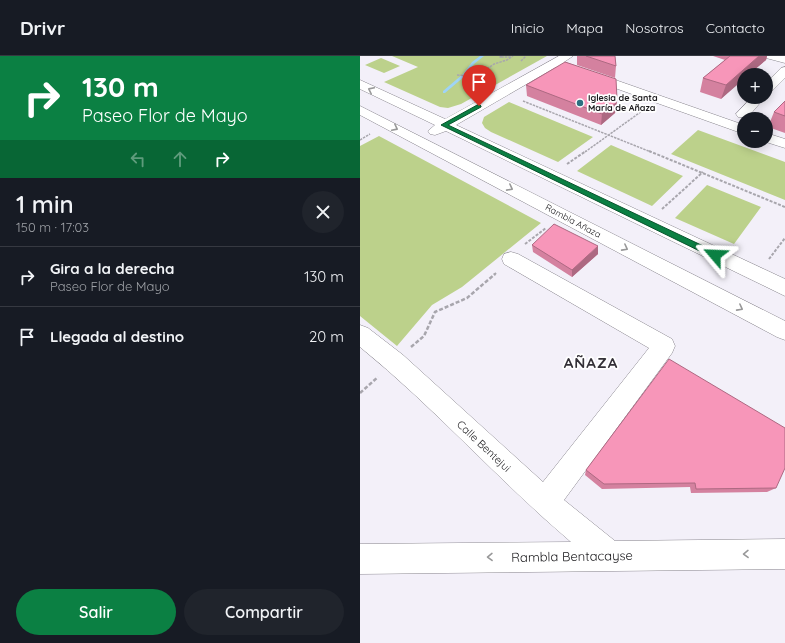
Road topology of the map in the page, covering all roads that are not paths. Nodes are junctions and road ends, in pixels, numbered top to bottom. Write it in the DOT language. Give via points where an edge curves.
graph roads {
  1 [pos="566,56"];
  2 [pos="770,56"];
  3 [pos="785,60"];
  4 [pos="554,63"];
  5 [pos="785,71"];
  6 [pos="773,83"];
  7 [pos="360,84"];
  8 [pos="752,104"];
  9 [pos="360,110"];
  10 [pos="744,112"];
  11 [pos="444,125"];
  12 [pos="737,127"];
  13 [pos="419,140"];
  14 [pos="773,140"];
  15 [pos="785,144"];
  16 [pos="511,259"];
  17 [pos="785,288"];
  18 [pos="785,332"];
  19 [pos="360,334"];
  20 [pos="545,502"];
  21 [pos="785,554"];
  22 [pos="610,556"];
  23 [pos="360,559"];
  1 -- 4 [label="street"];
  2 -- 3 [label="street"];
  4 -- 11 [label="street"];
  4 -- 12 [label="street"];
  5 -- 6 [label="street"];
  11 -- 7 [label="street, one-way"];
  8 -- 10 [label="street"];
  9 -- 13 [label="street, Rambla Añaza, one-way"];
  11 -- 13 [label="street"];
  11 -- 17 [label="street"];
  13 -- 18 [label="street, Rambla Añaza, one-way"];
  14 -- 15 [label="street"];
  16 -- 20 [label="street" via="664,346"];
  19 -- 20 [label="street, Calle Bentejui" via="395,362"];
  20 -- 22 [label="street, Calle Bentejui"];
  21 -- 22 [label="street, Rambla Bentacayse, one-way"];
  22 -- 23 [label="street, Rambla Bentacayse, one-way"];
}
